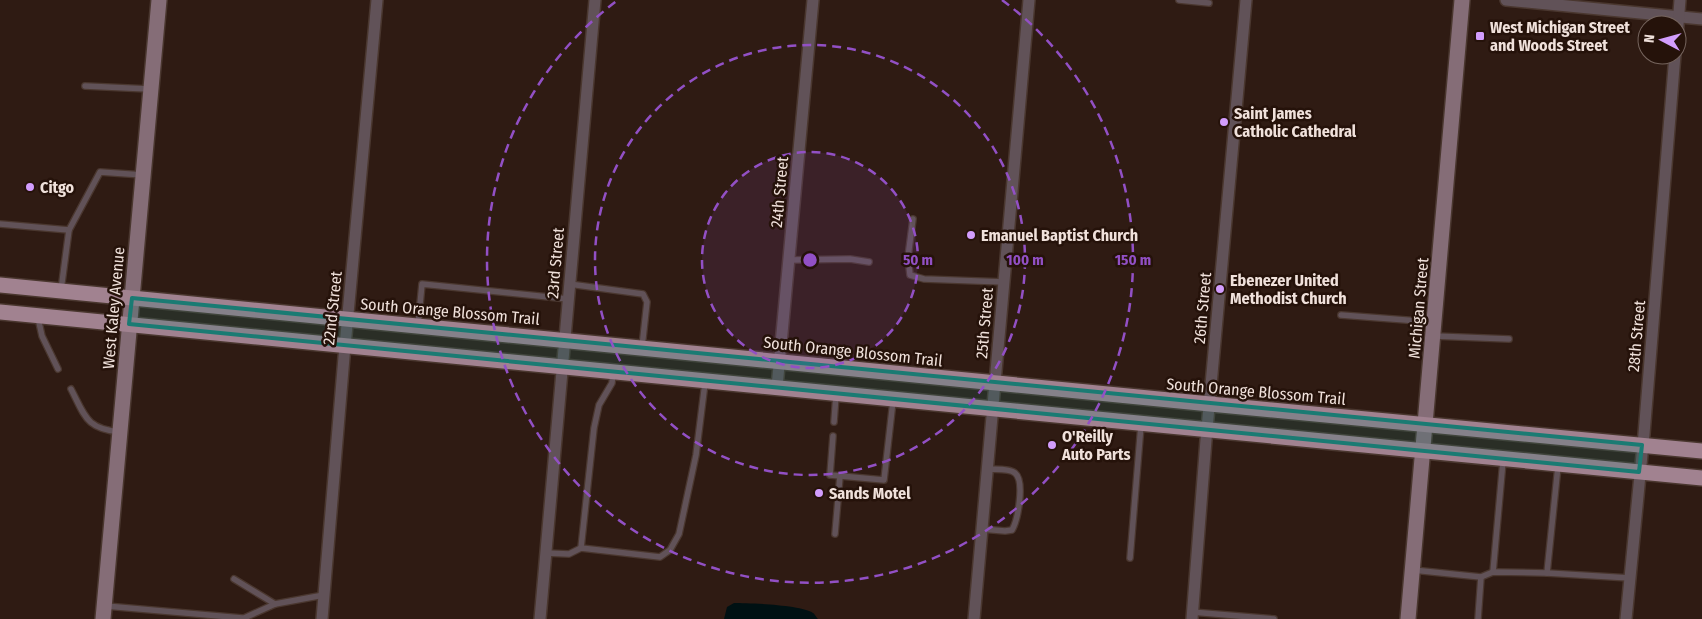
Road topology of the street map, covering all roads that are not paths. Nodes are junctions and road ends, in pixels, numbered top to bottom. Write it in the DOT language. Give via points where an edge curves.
graph roads {
  1 [pos="159,0"];
  2 [pos="377,0"];
  3 [pos="595,0"];
  4 [pos="813,0"];
  5 [pos="1029,0"];
  6 [pos="1179,0"];
  7 [pos="1246,0"];
  8 [pos="1462,0"];
  9 [pos="1506,0"];
  10 [pos="1680,0"];
  11 [pos="1209,3"];
  12 [pos="1659,15"];
  13 [pos="1679,15"];
  14 [pos="1687,18"];
  15 [pos="1702,19"];
  16 [pos="1675,65"];
  17 [pos="85,86"];
  18 [pos="151,89"];
  19 [pos="143,175"];
  20 [pos="913,219"];
  21 [pos="0,224"];
  22 [pos="69,230"];
  23 [pos="789,260"];
  24 [pos="869,262"];
  25 [pos="1004,282"];
  26 [pos="569,284"];
  27 [pos="0,285"];
  28 [pos="60,291"];
  29 [pos="132,298"];
  30 [pos="568,299"];
  31 [pos="0,312"];
  32 [pos="1341,315"];
  33 [pos="38,316"];
  34 [pos="348,319"];
  35 [pos="129,324"];
  36 [pos="418,326"];
  37 [pos="1433,329"];
  38 [pos="1509,339"];
  39 [pos="564,340"];
  40 [pos="345,346"];
  41 [pos="642,347"];
  42 [pos="780,361"];
  43 [pos="562,367"];
  44 [pos="58,369"];
  45 [pos="613,372"];
  46 [pos="705,380"];
  47 [pos="995,382"];
  48 [pos="777,387"];
  49 [pos="71,389"];
  50 [pos="836,393"];
  51 [pos="893,399"];
  52 [pos="1210,404"];
  53 [pos="993,409"];
  54 [pos="834,422"];
  55 [pos="1142,423"];
  56 [pos="1425,424"];
  57 [pos="1207,429"];
  58 [pos="120,432"];
  59 [pos="833,436"];
  60 [pos="1642,445"];
  61 [pos="1422,451"];
  62 [pos="1702,451"];
  63 [pos="1503,458"];
  64 [pos="1559,464"];
  65 [pos="987,470"];
  66 [pos="1639,472"];
  67 [pos="840,476"];
  68 [pos="1702,478"];
  69 [pos="982,530"];
  70 [pos="835,534"];
  71 [pos="581,548"];
  72 [pos="546,553"];
  73 [pos="1130,558"];
  74 [pos="1412,570"];
  75 [pos="1493,572"];
  76 [pos="1547,573"];
  77 [pos="1481,577"];
  78 [pos="1630,578"];
  79 [pos="234,579"];
  80 [pos="324,595"];
  81 [pos="276,604"];
  82 [pos="104,613"];
  83 [pos="1192,615"];
  84 [pos="242,619"];
  85 [pos="322,619"];
  86 [pos="540,619"];
  87 [pos="974,619"];
  88 [pos="1274,619"];
  89 [pos="1408,619"];
  90 [pos="1478,619"];
  91 [pos="1626,619"];
  1 -- 18 [label="street, West Kaley Avenue"];
  2 -- 34 [label="street, 22nd Street"];
  3 -- 26 [label="street, 23rd Street"];
  4 -- 23 [label="street, 24th Street"];
  5 -- 25 [label="street, 25th Street"];
  6 -- 11 [label="lane"];
  7 -- 52 [label="street, 26th Street"];
  8 -- 37 [label="street, Michigan Street"];
  9 -- 12 [label="street"];
  10 -- 13 [label="street"];
  14 -- 15 [label="street"];
  16 -- 60 [label="street, 28th Street"];
  17 -- 18 [label="lane"];
  18 -- 19 [label="street, West Kaley Avenue"];
  19 -- 22 [label="lane" via="100,172"];
  19 -- 29 [label="street, West Kaley Avenue"];
  20 -- 25 [label="lane" via="908,257 910,275 924,279"];
  21 -- 22 [label="lane"];
  22 -- 28 [label="lane"];
  23 -- 24 [label="lane" via="850,259"];
  23 -- 42 [label="street, 24th Street"];
  25 -- 47 [label="street, 25th Street"];
  26 -- 30 [label="street, 23rd Street"];
  26 -- 41 [label="lane" via="644,294 647,302"];
  27 -- 28 [label="main road, South Orange Blossom Trail"];
  28 -- 29 [label="main road, South Orange Blossom Trail"];
  29 -- 34 [label="main road, South Orange Blossom Trail"];
  29 -- 35 [label="street, West Kaley Avenue"];
  30 -- 36 [label="lane" via="422,284"];
  30 -- 39 [label="street, 23rd Street"];
  31 -- 33 [label="main road"];
  32 -- 37 [label="lane"];
  33 -- 35 [label="main road"];
  33 -- 44 [label="lane" via="42,336"];
  34 -- 36 [label="main road, South Orange Blossom Trail"];
  34 -- 40 [label="street, 22nd Street"];
  35 -- 40 [label="main road"];
  35 -- 58 [label="street, West Kaley Avenue"];
  36 -- 39 [label="main road, South Orange Blossom Trail"];
  37 -- 38 [label="lane"];
  37 -- 56 [label="street, Michigan Street"];
  39 -- 41 [label="main road, South Orange Blossom Trail"];
  39 -- 43 [label="street, 23rd Street"];
  40 -- 43 [label="main road"];
  40 -- 80 [label="street, 22nd Street"];
  41 -- 42 [label="main road, South Orange Blossom Trail"];
  42 -- 47 [label="main road, South Orange Blossom Trail"];
  42 -- 48 [label="street, 24th Street"];
  43 -- 45 [label="main road"];
  43 -- 72 [label="street, 23rd Street"];
  45 -- 46 [label="main road"];
  45 -- 71 [label="lane" via="612,383 599,405 594,428"];
  46 -- 48 [label="main road"];
  46 -- 71 [label="lane" via="696,455 679,534 670,550 660,557"];
  47 -- 52 [label="main road, South Orange Blossom Trail"];
  47 -- 53 [label="street, 25th Street"];
  48 -- 50 [label="main road"];
  49 -- 58 [label="lane" via="94,427"];
  50 -- 51 [label="main road"];
  50 -- 54 [label="lane"];
  51 -- 53 [label="main road"];
  51 -- 67 [label="lane" via="884,480"];
  52 -- 56 [label="main road, South Orange Blossom Trail"];
  52 -- 57 [label="street, 26th Street"];
  53 -- 55 [label="main road"];
  53 -- 65 [label="street, 25th Street"];
  55 -- 57 [label="main road"];
  55 -- 73 [label="lane"];
  56 -- 60 [label="main road, South Orange Blossom Trail"];
  56 -- 61 [label="street, Michigan Street"];
  57 -- 61 [label="main road"];
  57 -- 83 [label="street, 26th Street"];
  58 -- 82 [label="street, West Kaley Avenue"];
  59 -- 67 [label="lane" via="830,475"];
  60 -- 62 [label="main road, South Orange Blossom Trail"];
  60 -- 66 [label="street, 28th Street"];
  61 -- 63 [label="main road"];
  61 -- 74 [label="street, Michigan Street"];
  63 -- 64 [label="main road"];
  63 -- 75 [label="lane"];
  64 -- 66 [label="main road"];
  64 -- 76 [label="lane"];
  65 -- 69 [label="street, 25th Street"];
  65 -- 69 [label="lane" via="1010,471 1020,479 1017,521 1012,530"];
  66 -- 68 [label="main road"];
  66 -- 78 [label="street, 28th Street"];
  67 -- 70 [label="lane"];
  69 -- 87 [label="street, 25th Street"];
  71 -- 72 [label="lane" via="569,554"];
  72 -- 86 [label="street, 23rd Street"];
  74 -- 77 [label="lane"];
  74 -- 89 [label="street, Michigan Street"];
  75 -- 76 [label="lane"];
  75 -- 77 [label="lane"];
  76 -- 78 [label="lane"];
  77 -- 90 [label="lane"];
  78 -- 91 [label="street, 28th Street"];
  79 -- 81 [label="lane"];
  80 -- 81 [label="lane"];
  80 -- 85 [label="street, 22nd Street"];
  81 -- 84 [label="lane"];
  82 -- 84 [label="lane"];
  83 -- 88 [label="lane"];
}
